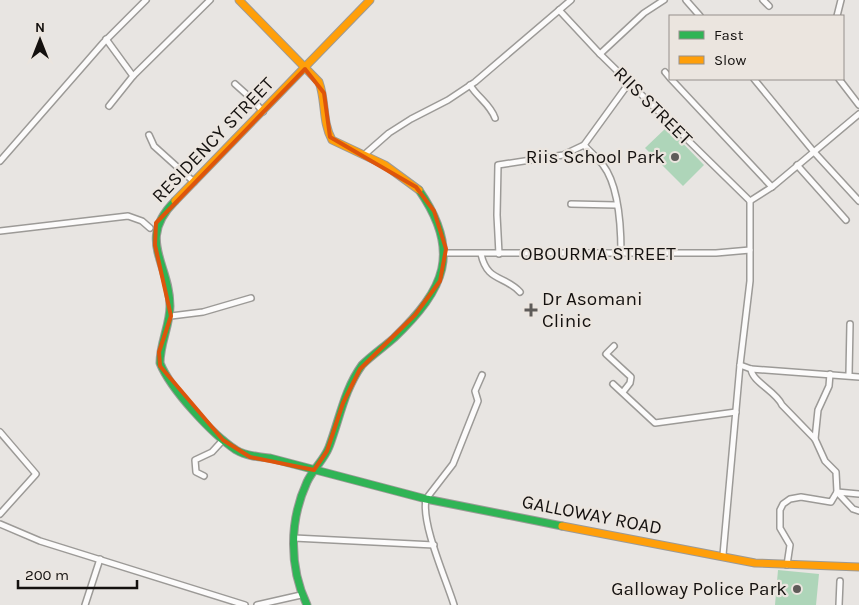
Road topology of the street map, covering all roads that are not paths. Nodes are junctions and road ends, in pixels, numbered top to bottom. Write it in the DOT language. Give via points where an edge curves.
graph roads {
  1 [pos="146,0"];
  2 [pos="210,0"];
  3 [pos="239,0"];
  4 [pos="370,0"];
  5 [pos="571,0"];
  6 [pos="664,0"];
  7 [pos="686,0"];
  8 [pos="763,0"];
  9 [pos="841,0"];
  10 [pos="769,6"];
  11 [pos="559,10"];
  12 [pos="699,15"];
  13 [pos="837,15"];
  14 [pos="106,39"];
  15 [pos="600,54"];
  16 [pos="305,69"];
  17 [pos="665,72"];
  18 [pos="133,76"];
  19 [pos="669,76"];
  20 [pos="673,80"];
  21 [pos="755,80"];
  22 [pos="840,80"];
  23 [pos="629,83"];
  24 [pos="235,84"];
  25 [pos="470,85"];
  26 [pos="859,105"];
  27 [pos="109,106"];
  28 [pos="263,112"];
  29 [pos="859,114"];
  30 [pos="495,118"];
  31 [pos="149,134"];
  32 [pos="584,145"];
  33 [pos="814,152"];
  34 [pos="364,155"];
  35 [pos="0,162"];
  36 [pos="796,165"];
  37 [pos="194,182"];
  38 [pos="772,187"];
  39 [pos="750,201"];
  40 [pos="859,201"];
  41 [pos="572,204"];
  42 [pos="616,205"];
  43 [pos="846,220"];
  44 [pos="150,228"];
  45 [pos="0,230"];
  46 [pos="750,250"];
  47 [pos="446,253"];
  48 [pos="622,253"];
  49 [pos="481,254"];
  50 [pos="499,254"];
  51 [pos="520,292"];
  52 [pos="251,298"];
  53 [pos="171,316"];
  54 [pos="850,324"];
  55 [pos="614,346"];
  56 [pos="740,365"];
  57 [pos="750,369"];
  58 [pos="830,374"];
  59 [pos="849,374"];
  60 [pos="482,375"];
  61 [pos="859,376"];
  62 [pos="613,384"];
  63 [pos="623,392"];
  64 [pos="736,412"];
  65 [pos="0,432"];
  66 [pos="815,439"];
  67 [pos="223,440"];
  68 [pos="314,470"];
  69 [pos="322,473"];
  70 [pos="204,476"];
  71 [pos="837,492"];
  72 [pos="859,494"];
  73 [pos="426,499"];
  74 [pos="859,511"];
  75 [pos="0,514"];
  76 [pos="0,524"];
  77 [pos="294,538"];
  78 [pos="434,545"];
  79 [pos="723,555"];
  80 [pos="100,559"];
  81 [pos="788,565"];
  82 [pos="859,567"];
  83 [pos="840,581"];
  84 [pos="301,595"];
  85 [pos="85,605"];
  86 [pos="246,605"];
  87 [pos="257,605"];
  88 [pos="307,605"];
  89 [pos="454,605"];
  90 [pos="839,605"];
  1 -- 14 [label="street"];
  2 -- 18 [label="street"];
  3 -- 16 [label="street"];
  4 -- 16 [label="street, RESIDENCY STREET"];
  5 -- 11 [label="street"];
  6 -- 15 [label="street" via="644,13"];
  7 -- 12 [label="street"];
  8 -- 10 [label="street"];
  9 -- 13 [label="street"];
  11 -- 15 [label="street, RIIS STREET"];
  11 -- 25 [label="street"];
  14 -- 18 [label="street"];
  14 -- 35 [label="street"];
  15 -- 23 [label="street, RIIS STREET"];
  16 -- 28 [label="street, RESIDENCY STREET"];
  16 -- 34 [label="street" via="314,75 324,93 330,136 335,142"];
  17 -- 19 [label="street"];
  18 -- 27 [label="street"];
  20 -- 38 [label="street"];
  21 -- 33 [label="street"];
  22 -- 26 [label="street"];
  23 -- 32 [label="street"];
  23 -- 39 [label="street, RIIS STREET"];
  24 -- 28 [label="street"];
  25 -- 30 [label="street" via="478,97 492,107"];
  25 -- 34 [label="street" via="411,118"];
  28 -- 37 [label="street, RESIDENCY STREET"];
  29 -- 33 [label="street"];
  31 -- 37 [label="street" via="154,146"];
  32 -- 42 [label="street" via="609,175"];
  32 -- 50 [label="street" via="563,155 498,165 496,215"];
  33 -- 36 [label="street"];
  33 -- 40 [label="street"];
  34 -- 47 [label="street" via="416,187 434,211"];
  36 -- 38 [label="street"];
  36 -- 43 [label="street"];
  37 -- 53 [label="street, RESIDENCY STREET" via="156,223 155,245"];
  38 -- 39 [label="street"];
  39 -- 46 [label="street"];
  41 -- 42 [label="street"];
  42 -- 48 [label="street"];
  44 -- 45 [label="street" via="128,216"];
  46 -- 48 [label="street, OBOURMA STREET"];
  46 -- 56 [label="street" via="750,281"];
  47 -- 49 [label="street, OBOURMA STREET"];
  47 -- 68 [label="street" via="438,286 394,338 362,365 351,382 328,451"];
  48 -- 50 [label="street, OBOURMA STREET"];
  49 -- 50 [label="street, OBOURMA STREET"];
  49 -- 51 [label="street" via="484,267 490,274"];
  52 -- 53 [label="street" via="203,312"];
  53 -- 67 [label="street, RESIDENCY STREET" via="160,352 160,366"];
  54 -- 59 [label="street"];
  55 -- 63 [label="street" via="606,354 630,377 630,383"];
  56 -- 57 [label="street"];
  56 -- 64 [label="street"];
  57 -- 58 [label="street"];
  57 -- 66 [label="street" via="753,376 780,399"];
  58 -- 59 [label="street"];
  58 -- 66 [label="street" via="818,410"];
  59 -- 61 [label="street"];
  60 -- 73 [label="street" via="475,391 478,401 454,464"];
  62 -- 63 [label="street"];
  63 -- 64 [label="street" via="654,423"];
  64 -- 79 [label="street"];
  65 -- 75 [label="street" via="36,474"];
  66 -- 71 [label="street" via="825,461 836,472"];
  67 -- 68 [label="street, RESIDENCY STREET" via="250,457 270,458"];
  67 -- 70 [label="street" via="212,452 194,460 196,472"];
  68 -- 69 [label="street, RESIDENCY STREET"];
  68 -- 77 [label="street" via="306,484"];
  69 -- 73 [label="street, GALLOWAY ROAD"];
  71 -- 72 [label="street"];
  71 -- 74 [label="street"];
  71 -- 81 [label="street" via="831,502 801,497 783,504 780,528 790,545"];
  73 -- 78 [label="street" via="425,512"];
  73 -- 79 [label="street, GALLOWAY ROAD"];
  76 -- 80 [label="street" via="40,541"];
  77 -- 78 [label="street"];
  77 -- 84 [label="street"];
  78 -- 89 [label="street"];
  79 -- 81 [label="street, GALLOWAY ROAD" via="755,563"];
  80 -- 85 [label="street"];
  80 -- 86 [label="street"];
  81 -- 82 [label="street, GALLOWAY ROAD"];
  83 -- 90 [label="street"];
  84 -- 87 [label="street"];
  84 -- 88 [label="street"];
}
